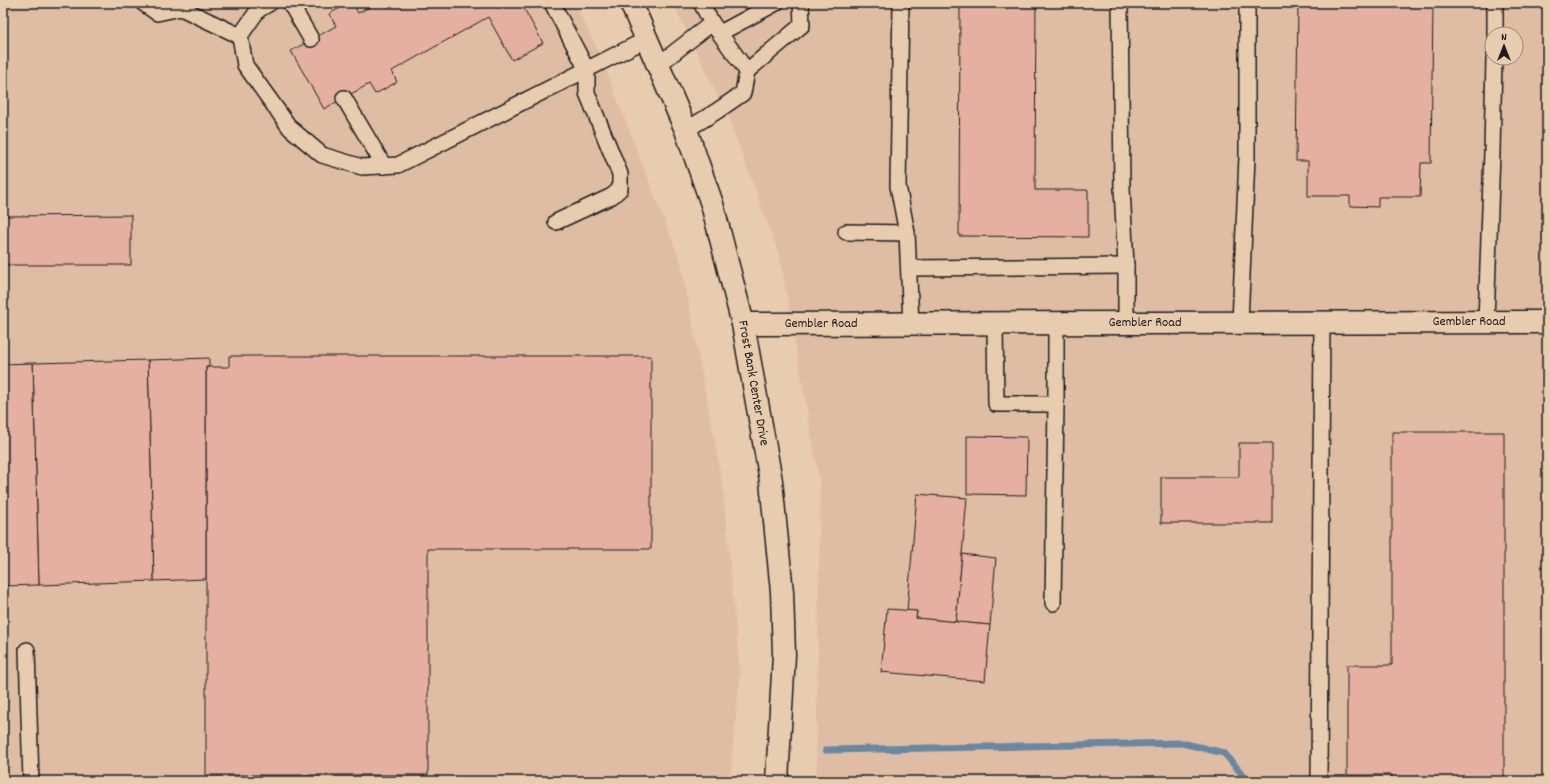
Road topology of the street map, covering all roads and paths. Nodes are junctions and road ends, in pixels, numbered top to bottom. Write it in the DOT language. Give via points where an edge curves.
graph roads {
  1 [pos="143,3"];
  2 [pos="270,3"];
  3 [pos="290,3"];
  4 [pos="552,3"];
  5 [pos="631,3"];
  6 [pos="701,3"];
  7 [pos="776,3"];
  8 [pos="801,3"];
  9 [pos="901,3"];
  10 [pos="1120,3"];
  11 [pos="1247,3"];
  12 [pos="1495,3"];
  13 [pos="182,6"];
  14 [pos="1495,26"];
  15 [pos="716,28"];
  16 [pos="240,36"];
  17 [pos="312,39"];
  18 [pos="647,39"];
  19 [pos="658,65"];
  20 [pos="1494,66"];
  21 [pos="587,70"];
  22 [pos="747,71"];
  23 [pos="344,98"];
  24 [pos="686,130"];
  25 [pos="384,166"];
  26 [pos="556,222"];
  27 [pos="846,232"];
  28 [pos="907,233"];
  29 [pos="1126,266"];
  30 [pos="909,268"];
  31 [pos="1322,322"];
  32 [pos="1486,322"];
  33 [pos="1547,322"];
  34 [pos="995,323"];
  35 [pos="1056,323"];
  36 [pos="1126,323"];
  37 [pos="1240,323"];
  38 [pos="743,324"];
  39 [pos="911,324"];
  40 [pos="1056,404"];
  41 [pos="1053,603"];
  42 [pos="27,650"];
  43 [pos="31,781"];
  44 [pos="777,781"];
  45 [pos="1319,781"];
  1 -- 13 [label="lane" via="157,12"];
  2 -- 16 [label="lane" via="258,10"];
  3 -- 17 [label="lane"];
  4 -- 21 [label="lane"];
  5 -- 18 [label="main road, Frost Bank Center Drive"];
  6 -- 15 [label="lane"];
  7 -- 15 [label="lane"];
  8 -- 22 [label="lane" via="802,25"];
  9 -- 28 [label="lane" via="898,186"];
  10 -- 29 [label="lane" via="1122,188"];
  11 -- 37 [label="lane" via="1247,157"];
  12 -- 14 [label="lane"];
  13 -- 16 [label="lane"];
  15 -- 19 [label="lane"];
  15 -- 22 [label="lane"];
  16 -- 25 [label="lane" via="245,65 290,128 322,155 362,168"];
  18 -- 19 [label="main road, Frost Bank Center Drive"];
  18 -- 21 [label="lane"];
  19 -- 24 [label="main road, Frost Bank Center Drive"];
  20 -- 32 [label="lane"];
  21 -- 25 [label="lane" via="398,166"];
  21 -- 26 [label="lane" via="587,93 620,174 620,189 612,196"];
  22 -- 24 [label="lane" via="743,93"];
  23 -- 25 [label="lane"];
  24 -- 38 [label="main road, Frost Bank Center Drive" via="712,204"];
  27 -- 28 [label="lane"];
  28 -- 30 [label="lane"];
  29 -- 30 [label="lane"];
  29 -- 36 [label="lane"];
  30 -- 39 [label="lane"];
  31 -- 32 [label="main road, Gembler Road"];
  31 -- 37 [label="main road, Gembler Road"];
  31 -- 45 [label="lane"];
  32 -- 33 [label="main road, Gembler Road"];
  34 -- 35 [label="main road, Gembler Road"];
  34 -- 39 [label="main road, Gembler Road"];
  34 -- 40 [label="lane" via="996,404"];
  35 -- 36 [label="main road, Gembler Road"];
  35 -- 40 [label="lane"];
  36 -- 37 [label="main road, Gembler Road"];
  38 -- 39 [label="main road, Gembler Road"];
  38 -- 44 [label="main road, Frost Bank Center Drive" via="771,481 782,592 784,655"];
  40 -- 41 [label="lane"];
  42 -- 43 [label="lane"];
}
